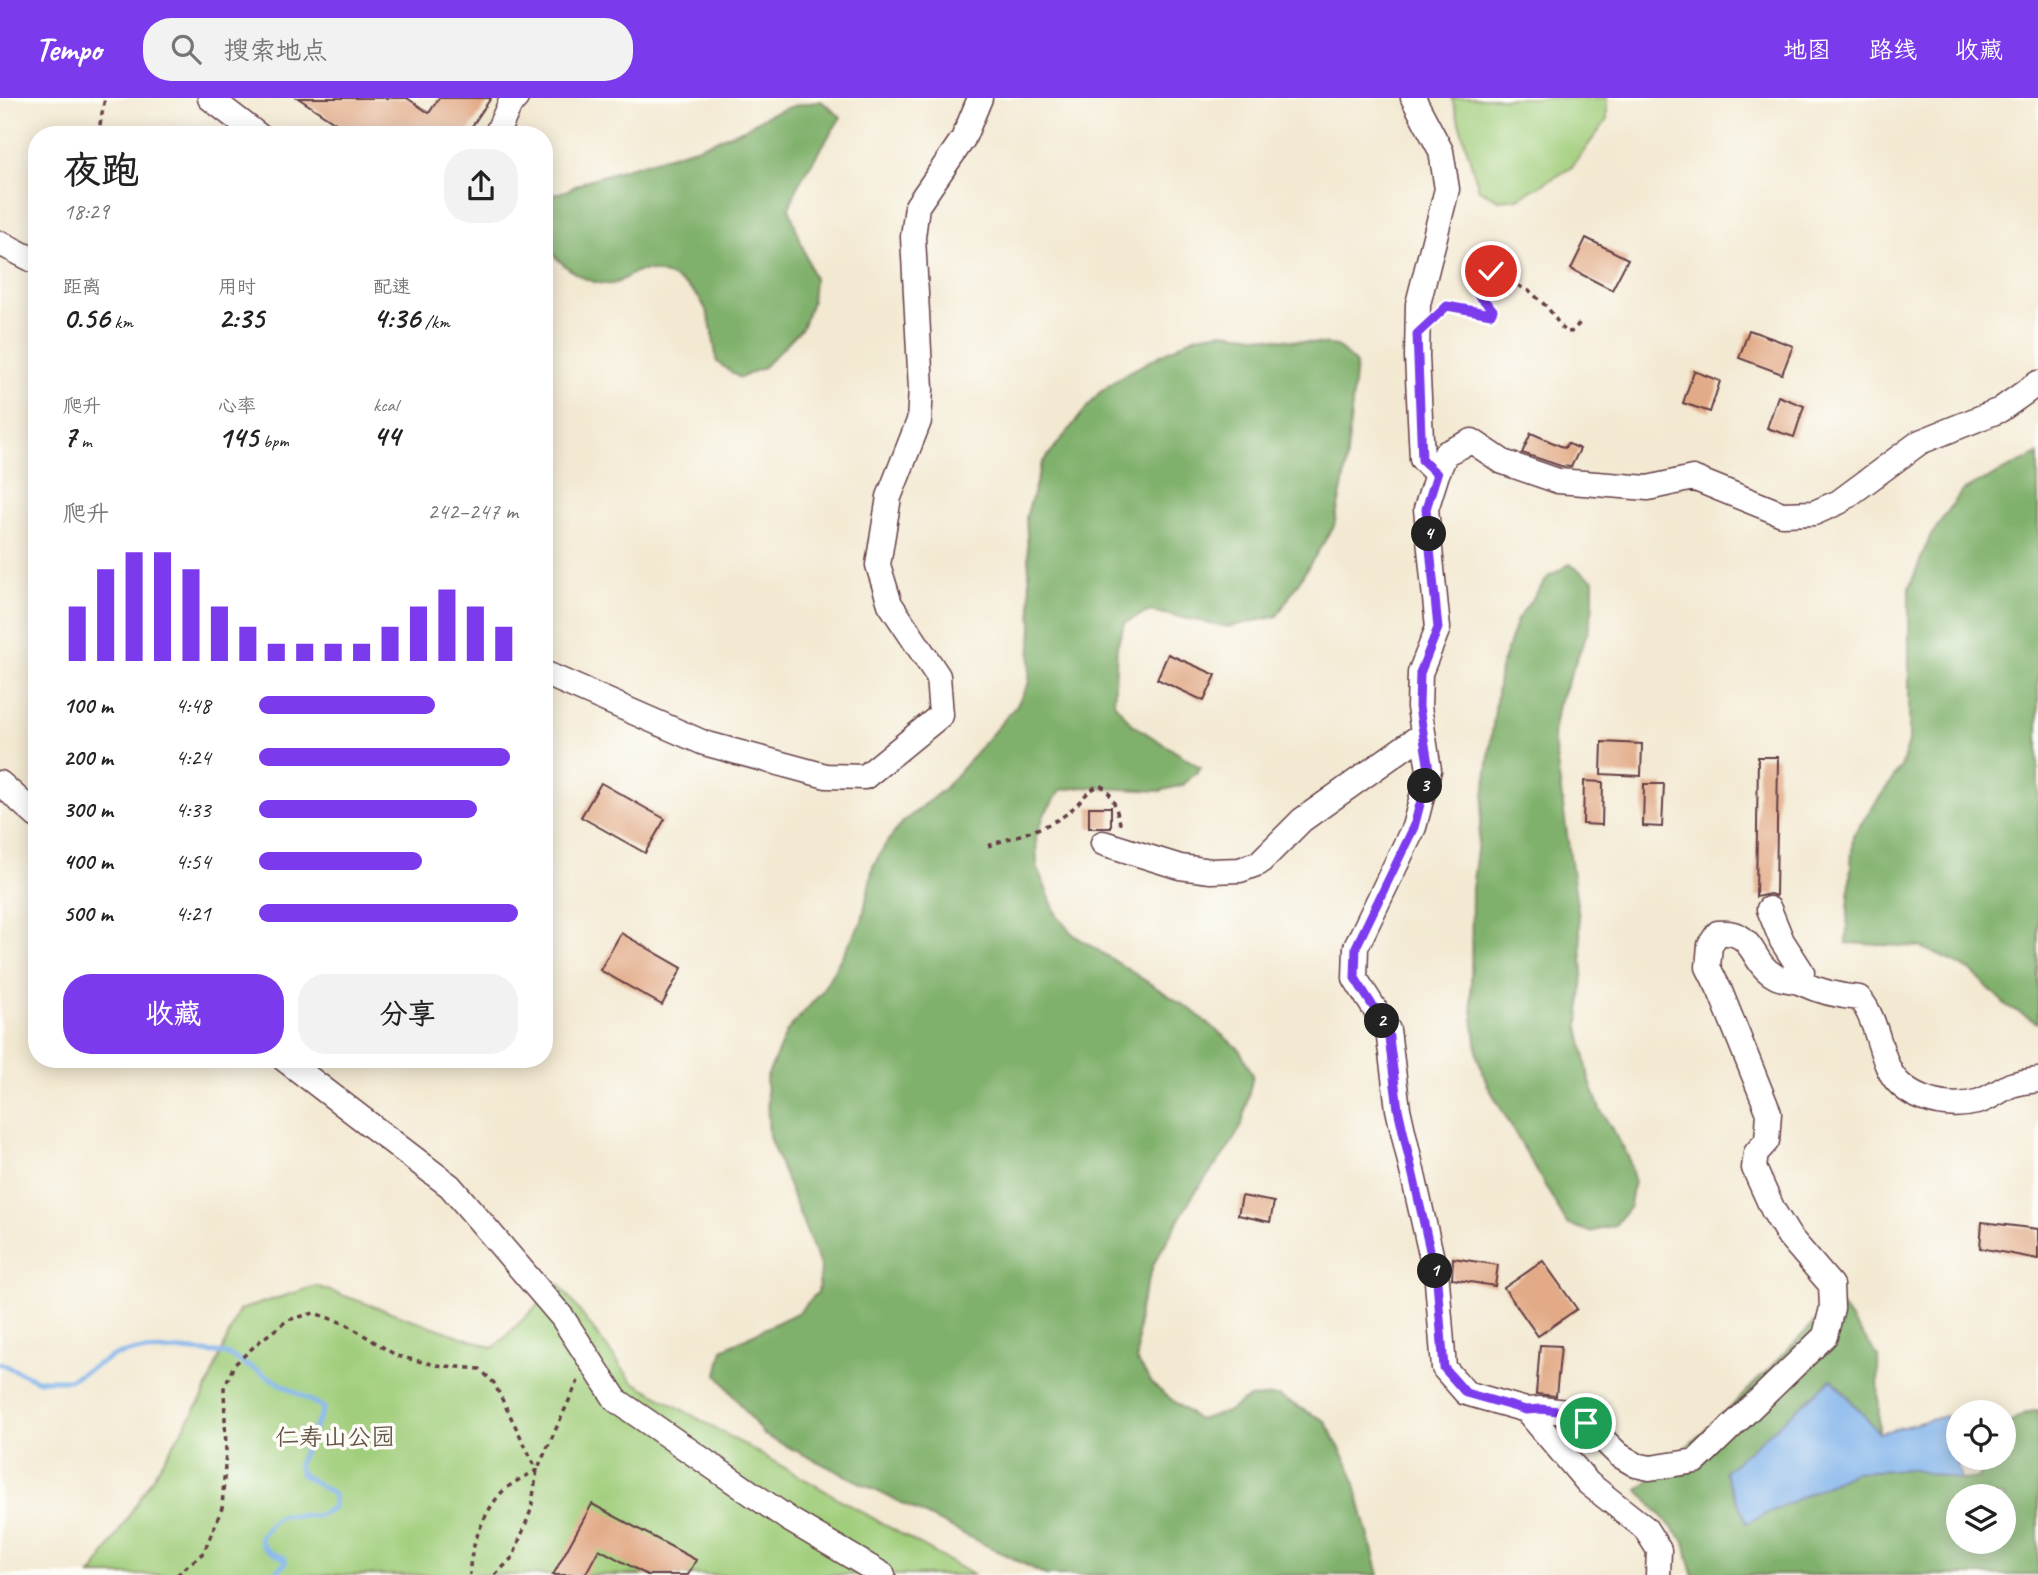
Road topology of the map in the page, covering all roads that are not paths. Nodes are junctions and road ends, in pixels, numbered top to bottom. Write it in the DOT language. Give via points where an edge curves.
graph roads {
  1 [pos="211,98"];
  2 [pos="516,98"];
  3 [pos="980,98"];
  4 [pos="1413,98"];
  5 [pos="247,126"];
  6 [pos="500,126"];
  7 [pos="0,243"];
  8 [pos="28,257"];
  9 [pos="2038,383"];
  10 [pos="1437,474"];
  11 [pos="553,677"];
  12 [pos="1423,734"];
  13 [pos="0,783"];
  14 [pos="28,808"];
  15 [pos="1103,843"];
  16 [pos="1769,909"];
  17 [pos="1799,982"];
  18 [pos="296,1068"];
  19 [pos="2038,1080"];
  20 [pos="1526,1410"];
  21 [pos="883,1575"];
  22 [pos="1658,1575"];
  1 -- 5 [label="street"];
  2 -- 6 [label="street"];
  3 -- 11 [label="street" via="963,139 917,206 913,237 919,421 888,496 878,565 890,604 938,676 941,715 865,777 826,776 704,743"];
  4 -- 10 [label="street" via="1441,151 1447,189 1418,304 1422,460"];
  7 -- 8 [label="street"];
  9 -- 10 [label="street" via="2000,410 1920,442 1839,502 1814,513 1782,514 1693,478 1648,488 1558,481 1503,462 1472,441 1446,453"];
  10 -- 12 [label="street" via="1426,509 1438,628 1420,673"];
  12 -- 15 [label="street" via="1302,820 1259,863 1240,870 1180,867"];
  12 -- 20 [label="street" via="1429,770 1414,827 1356,947 1355,978 1388,1030 1398,1109 1437,1281 1444,1368 1466,1393"];
  13 -- 14 [label="street"];
  16 -- 17 [label="street" via="1802,972"];
  17 -- 19 [label="street" via="1807,988 1858,998 1871,1014 1891,1072 1906,1090 1926,1100 1978,1102 2015,1084"];
  17 -- 20 [label="street" via="1769,973 1750,944 1731,931 1718,933 1710,945 1707,967 1769,1113 1767,1141 1756,1153 1755,1168 1789,1236 1832,1285 1825,1336 1696,1461 1650,1468 1636,1465 1566,1412"];
  18 -- 21 [label="street" via="450,1186 562,1317 616,1401 790,1520"];
  20 -- 22 [label="street" via="1588,1483 1645,1528 1660,1550"];
}
